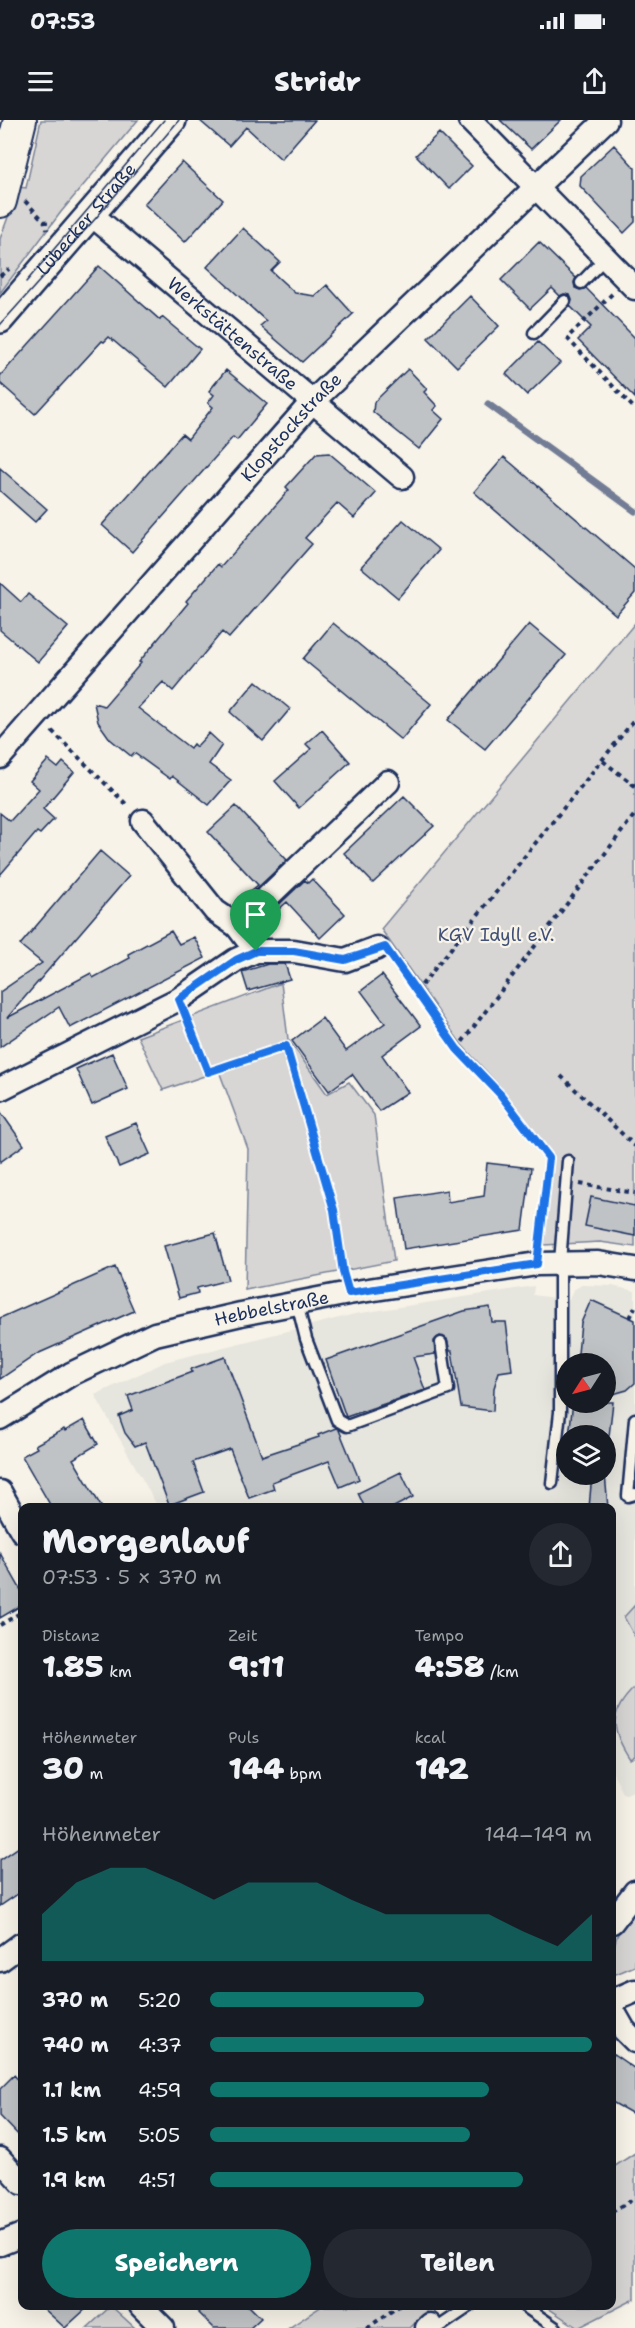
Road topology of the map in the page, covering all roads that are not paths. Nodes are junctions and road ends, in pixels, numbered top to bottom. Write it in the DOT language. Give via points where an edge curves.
graph roads {
  1 [pos="20,120"];
  2 [pos="172,120"];
  3 [pos="470,120"];
  4 [pos="606,120"];
  5 [pos="536,187"];
  6 [pos="11,197"];
  7 [pos="92,215"];
  8 [pos="605,258"];
  9 [pos="581,283"];
  10 [pos="631,284"];
  11 [pos="565,301"];
  12 [pos="0,319"];
  13 [pos="534,333"];
  14 [pos="313,401"];
  15 [pos="402,477"];
  16 [pos="0,757"];
  17 [pos="388,782"];
  18 [pos="143,821"];
  19 [pos="237,926"];
  20 [pos="377,948"];
  21 [pos="256,951"];
  22 [pos="0,1089"];
  23 [pos="568,1161"];
  24 [pos="561,1262"];
  25 [pos="635,1269"];
  26 [pos="297,1303"];
  27 [pos="441,1343"];
  28 [pos="0,1418"];
  29 [pos="635,1419"];
  30 [pos="552,1483"];
  31 [pos="0,1492"];
  32 [pos="635,1494"];
  33 [pos="18,1524"];
  34 [pos="635,1892"];
  35 [pos="616,1917"];
  36 [pos="18,1947"];
  37 [pos="0,1959"];
  38 [pos="635,1991"];
  39 [pos="616,1999"];
  40 [pos="616,2016"];
  41 [pos="635,2041"];
  42 [pos="0,2159"];
  43 [pos="18,2178"];
  44 [pos="18,2237"];
  45 [pos="0,2244"];
  46 [pos="145,2310"];
  47 [pos="464,2310"];
  48 [pos="530,2310"];
  49 [pos="428,2327"];
  50 [pos="163,2328"];
  51 [pos="556,2328"];
  1 -- 6 [label="main road"];
  2 -- 7 [label="street, Lübecker Straße"];
  3 -- 5 [label="street"];
  4 -- 5 [label="street, Klopstockstraße"];
  5 -- 8 [label="street"];
  5 -- 14 [label="street, Klopstockstraße"];
  7 -- 12 [label="street, Lübecker Straße"];
  7 -- 14 [label="street, Werkstättenstraße"];
  8 -- 9 [label="lane"];
  8 -- 10 [label="street"];
  11 -- 13 [label="lane"];
  14 -- 15 [label="street, Werkstättenstraße"];
  14 -- 16 [label="street, Klopstockstraße"];
  17 -- 19 [label="street"];
  18 -- 19 [label="street" via="214,911"];
  19 -- 21 [label="street"];
  20 -- 21 [label="street" via="345,960 294,951"];
  21 -- 22 [label="street" via="179,999"];
  23 -- 24 [label="lane"];
  24 -- 25 [label="street, Hebbelstraße"];
  24 -- 26 [label="street, Hebbelstraße"];
  24 -- 30 [label="lane" via="560,1412"];
  26 -- 27 [label="lane" via="306,1339 337,1420 347,1426 448,1389"];
  26 -- 28 [label="street, Hebbelstraße" via="155,1334 71,1374"];
  29 -- 32 [label="lane" via="628,1496"];
  31 -- 33 [label="street"];
  34 -- 35 [label="street"];
  36 -- 37 [label="street"];
  38 -- 39 [label="street"];
  40 -- 41 [label="street"];
  42 -- 43 [label="street"];
  44 -- 45 [label="street"];
  46 -- 50 [label="street"];
  47 -- 49 [label="lane" via="439,2327"];
  48 -- 51 [label="lane"];
}
